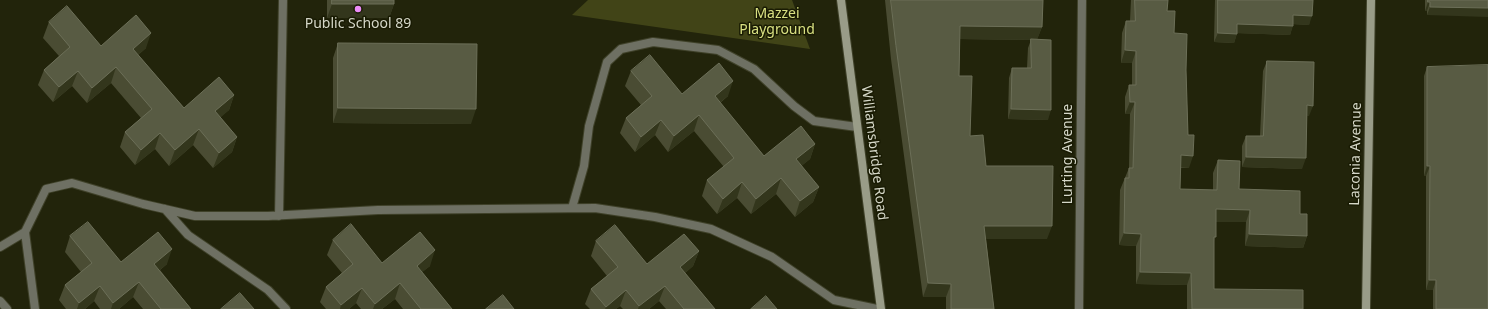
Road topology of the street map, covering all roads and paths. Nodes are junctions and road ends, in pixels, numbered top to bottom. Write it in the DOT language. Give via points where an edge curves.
graph roads {
  1 [pos="282,0"];
  2 [pos="841,0"];
  3 [pos="1082,0"];
  4 [pos="1371,0"];
  5 [pos="857,127"];
  6 [pos="572,208"];
  7 [pos="165,209"];
  8 [pos="279,216"];
  9 [pos="25,232"];
  10 [pos="0,247"];
  11 [pos="0,301"];
  12 [pos="7,309"];
  13 [pos="35,309"];
  14 [pos="286,309"];
  15 [pos="877,309"];
  16 [pos="881,309"];
  17 [pos="1080,309"];
  18 [pos="1366,309"];
  1 -- 8 [label="street"];
  2 -- 5 [label="main road, Williamsbridge Road"];
  3 -- 17 [label="street, Lurting Avenue"];
  4 -- 18 [label="main road, Laconia Avenue"];
  5 -- 6 [label="street" via="814,121 754,70 718,50 653,42 621,49 607,62 589,126 584,166"];
  5 -- 16 [label="main road, Williamsbridge Road"];
  6 -- 8 [label="street" via="378,210"];
  6 -- 15 [label="street" via="595,208 648,216 711,229 772,257 834,300"];
  7 -- 8 [label="street" via="194,216"];
  7 -- 9 [label="street" via="72,183 46,189"];
  7 -- 14 [label="street" via="188,235 268,290"];
  9 -- 10 [label="street"];
  9 -- 13 [label="street"];
  11 -- 12 [label="street"];
}
